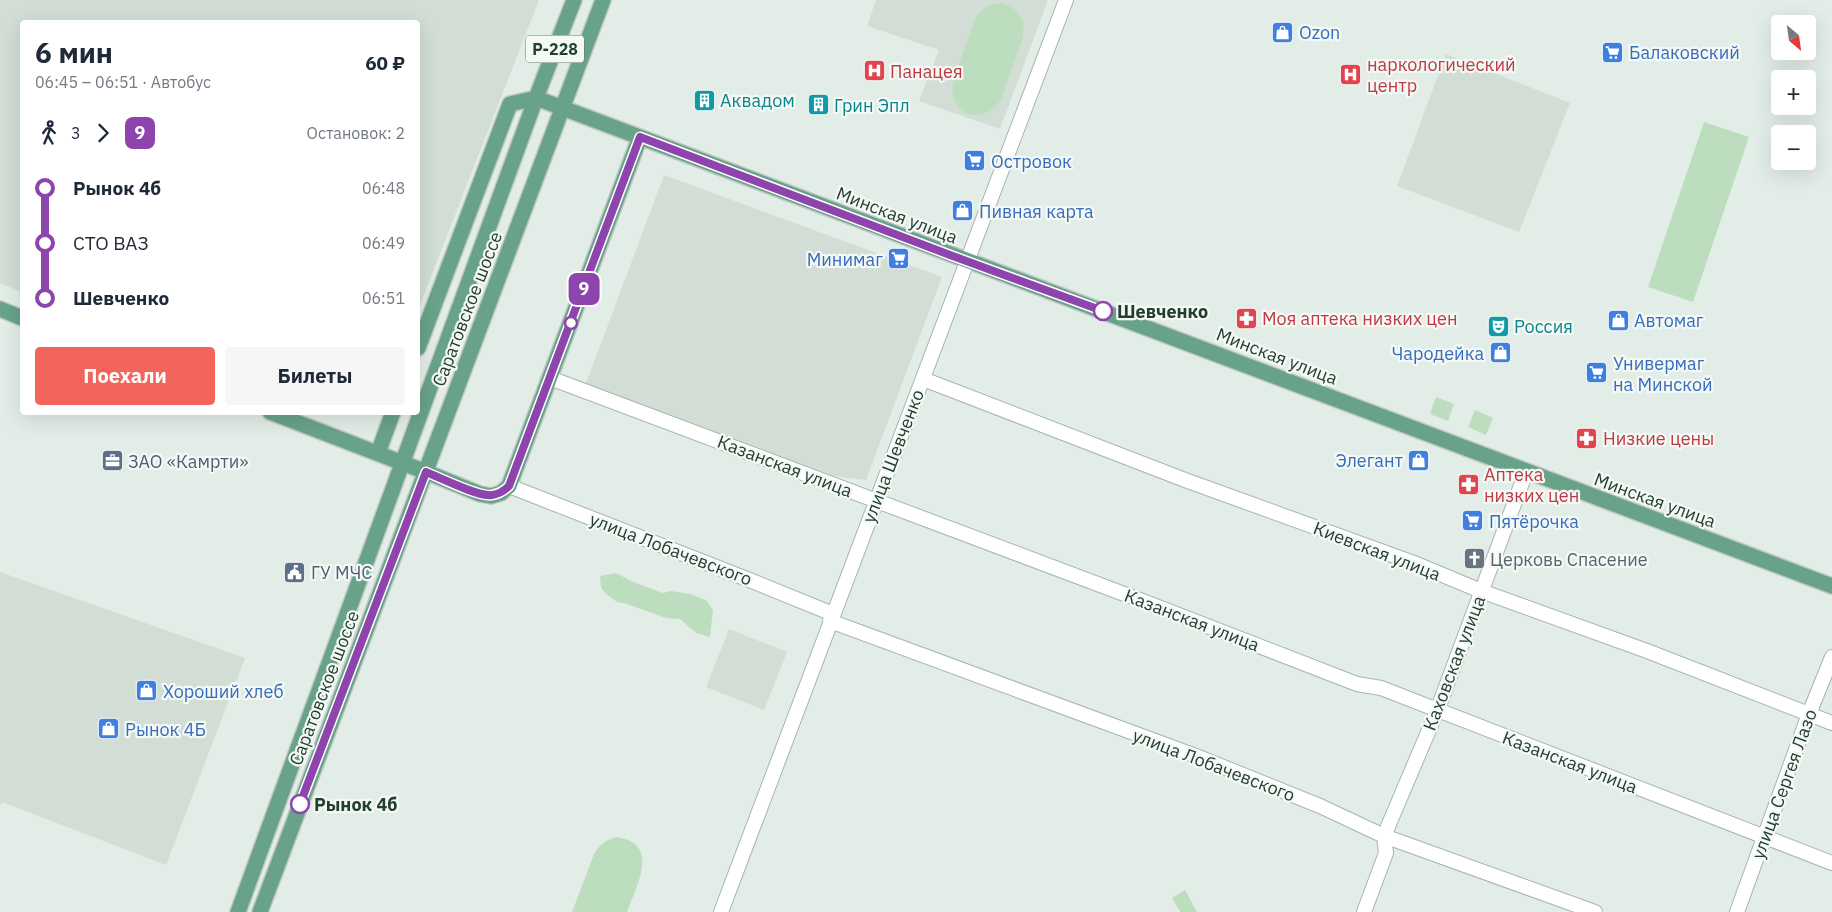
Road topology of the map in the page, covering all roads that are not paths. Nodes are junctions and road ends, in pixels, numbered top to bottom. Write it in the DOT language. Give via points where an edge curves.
graph roads {
  1 [pos="574,0"];
  2 [pos="603,0"];
  3 [pos="1066,0"];
  4 [pos="536,98"];
  5 [pos="562,108"];
  6 [pos="640,137"];
  7 [pos="968,262"];
  8 [pos="0,309"];
  9 [pos="20,317"];
  10 [pos="420,343"];
  11 [pos="550,378"];
  12 [pos="922,379"];
  13 [pos="278,415"];
  14 [pos="392,415"];
  15 [pos="378,454"];
  16 [pos="403,463"];
  17 [pos="426,472"];
  18 [pos="1526,472"];
  19 [pos="509,486"];
  20 [pos="876,500"];
  21 [pos="1832,586"];
  22 [pos="1481,591"];
  23 [pos="832,618"];
  24 [pos="1832,657"];
  25 [pos="1437,711"];
  26 [pos="1809,714"];
  27 [pos="1832,723"];
  28 [pos="1384,836"];
  29 [pos="1764,838"];
  30 [pos="1401,842"];
  31 [pos="1386,853"];
  32 [pos="1832,863"];
  33 [pos="238,912"];
  34 [pos="260,912"];
  35 [pos="721,912"];
  36 [pos="1364,912"];
  37 [pos="1595,912"];
  38 [pos="1737,912"];
  1 -- 4 [label="main road, Саратовское шоссе / Р-228"];
  2 -- 5 [label="main road, Саратовское шоссе"];
  3 -- 7 [label="street, улица Шевченко"];
  4 -- 5 [label="main road, Минская улица"];
  4 -- 10 [label="main road" via="510,104"];
  4 -- 16 [label="main road, Саратовское шоссе"];
  5 -- 6 [label="main road, Минская улица"];
  5 -- 17 [label="main road, Саратовское шоссе"];
  6 -- 7 [label="main road, Минская улица"];
  6 -- 11 [label="main road"];
  7 -- 12 [label="street, улица Шевченко"];
  7 -- 18 [label="main road, Минская улица"];
  8 -- 9 [label="main road"];
  11 -- 19 [label="main road"];
  11 -- 20 [label="street, Казанская улица"];
  12 -- 20 [label="street, улица Шевченко"];
  12 -- 22 [label="street, Киевская улица"];
  13 -- 15 [label="main road"];
  14 -- 15 [label="main road"];
  15 -- 16 [label="main road"];
  16 -- 17 [label="main road"];
  16 -- 33 [label="main road, Саратовское шоссе"];
  17 -- 19 [label="main road" via="491,496"];
  17 -- 34 [label="main road, Саратовское шоссе"];
  18 -- 21 [label="main road, Минская улица"];
  18 -- 22 [label="street, Каховская улица"];
  19 -- 23 [label="street, улица Лобачевского" via="747,579"];
  20 -- 23 [label="street, улица Шевченко"];
  20 -- 25 [label="street, Казанская улица" via="1357,684 1381,688"];
  22 -- 25 [label="street, Каховская улица"];
  22 -- 26 [label="street, Киевская улица"];
  23 -- 28 [label="street, улица Лобачевского" via="1196,756 1320,806"];
  23 -- 35 [label="street, улица Шевченко"];
  24 -- 26 [label="street, улица Сергея Лазо"];
  25 -- 28 [label="street, Каховская улица"];
  25 -- 29 [label="street, Казанская улица"];
  26 -- 27 [label="street, Киевская улица"];
  26 -- 29 [label="street, улица Сергея Лазо"];
  28 -- 30 [label="street, улица Лобачевского"];
  28 -- 31 [label="street, Каховская улица"];
  29 -- 32 [label="street, Казанская улица"];
  29 -- 38 [label="street, улица Сергея Лазо"];
  30 -- 31 [label="street"];
  30 -- 37 [label="street, улица Лобачевского"];
  31 -- 36 [label="street, Каховская улица"];
}
